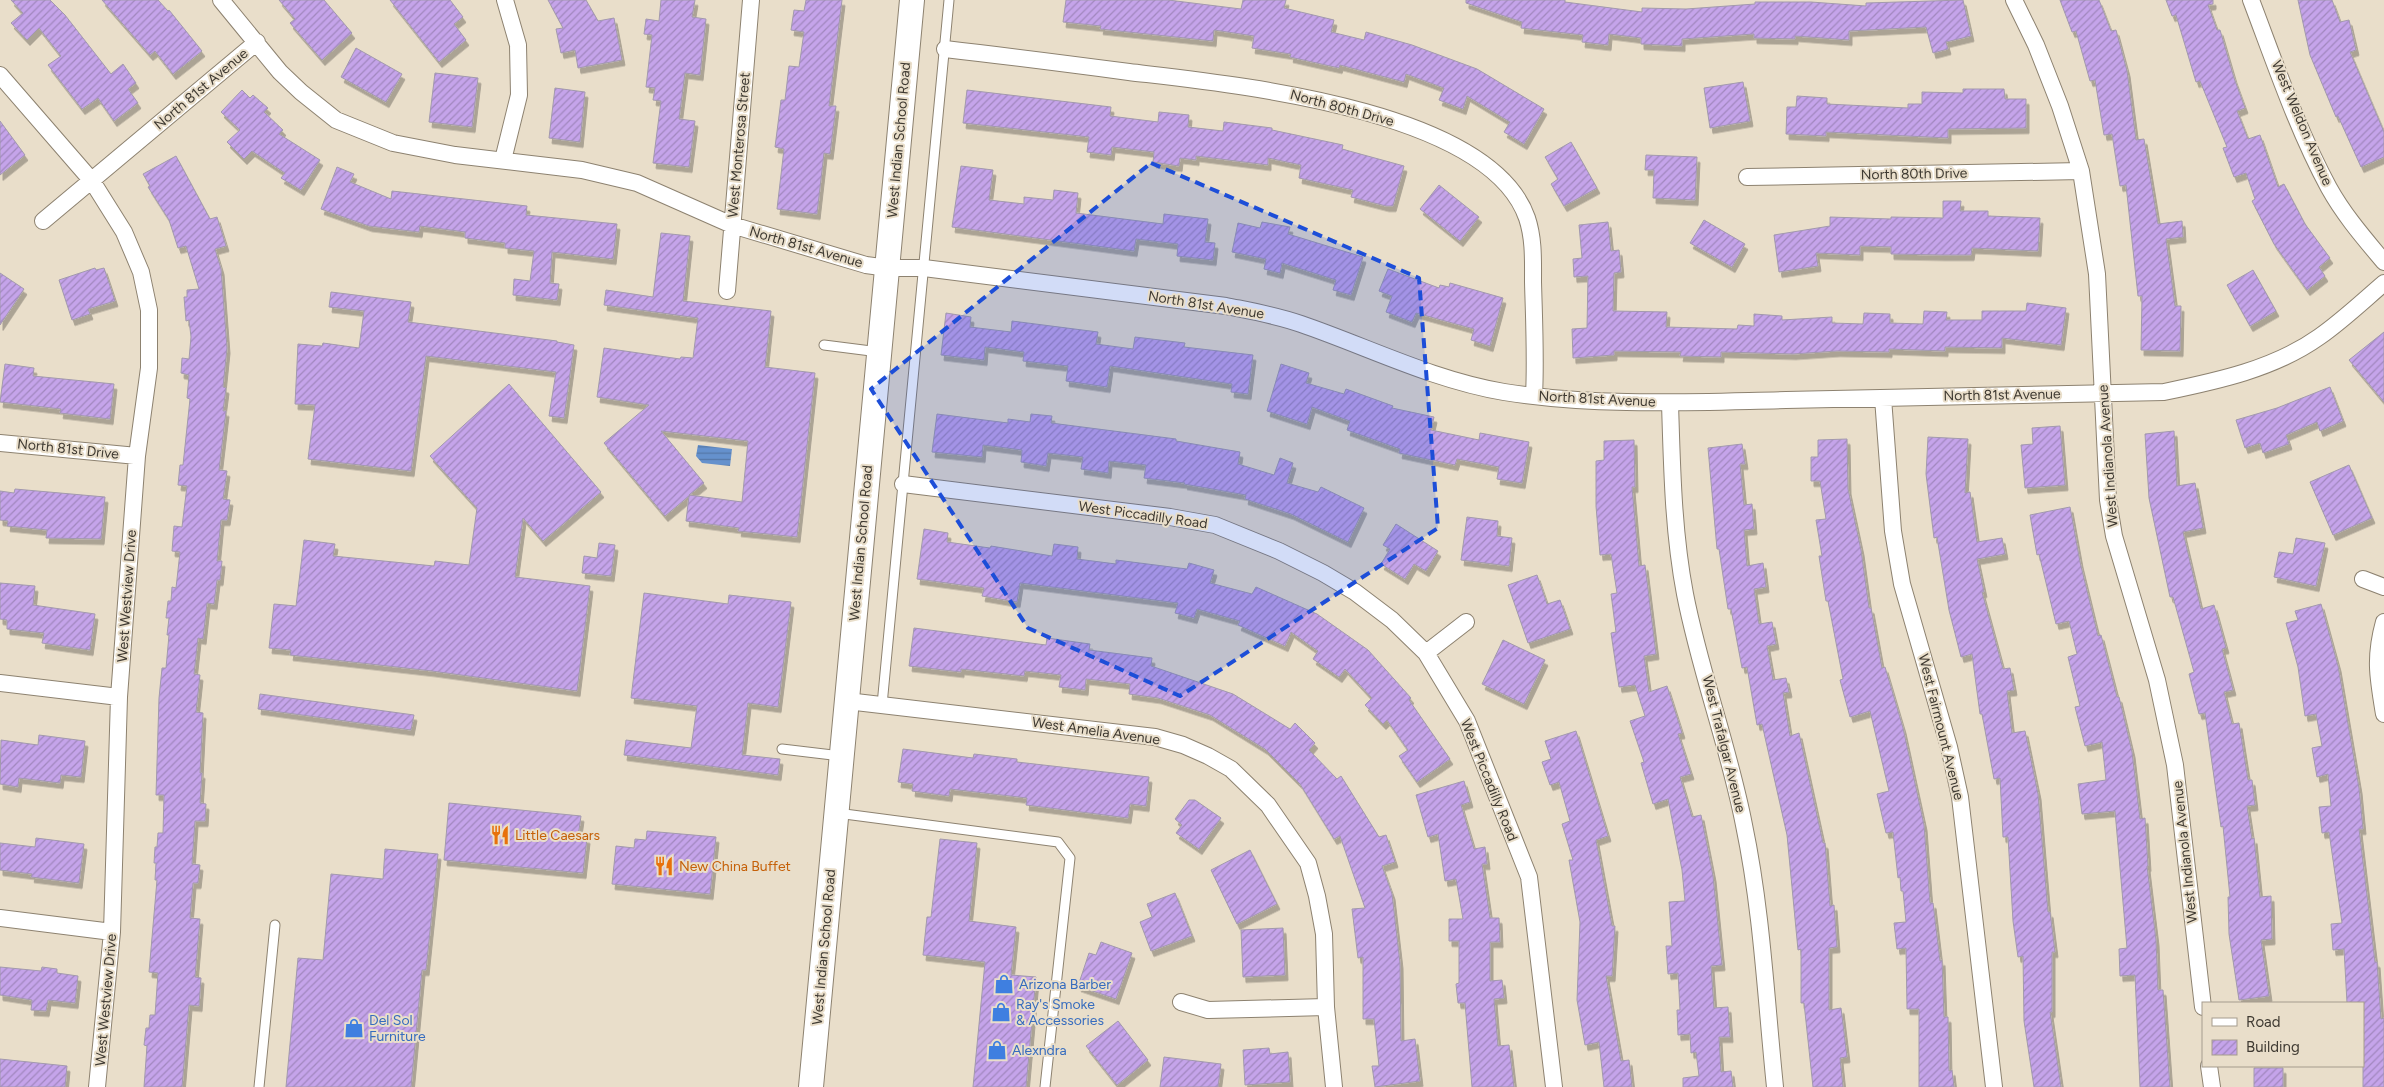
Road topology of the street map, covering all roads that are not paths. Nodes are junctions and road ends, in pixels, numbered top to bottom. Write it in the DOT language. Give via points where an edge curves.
graph roads {
  1 [pos="221,0"];
  2 [pos="505,0"];
  3 [pos="752,0"];
  4 [pos="912,0"];
  5 [pos="949,0"];
  6 [pos="2014,0"];
  7 [pos="2251,0"];
  8 [pos="257,42"];
  9 [pos="945,49"];
  10 [pos="0,75"];
  11 [pos="503,160"];
  12 [pos="2081,171"];
  13 [pos="1747,177"];
  14 [pos="92,181"];
  15 [pos="43,221"];
  16 [pos="732,225"];
  17 [pos="2384,262"];
  18 [pos="888,268"];
  19 [pos="924,268"];
  20 [pos="2384,283"];
  21 [pos="727,291"];
  22 [pos="824,345"];
  23 [pos="880,352"];
  24 [pos="2104,393"];
  25 [pos="1534,396"];
  26 [pos="1883,398"];
  27 [pos="1670,403"];
  28 [pos="0,443"];
  29 [pos="137,456"];
  30 [pos="903,484"];
  31 [pos="2363,579"];
  32 [pos="2384,587"];
  33 [pos="1466,622"];
  34 [pos="2384,622"];
  35 [pos="1426,653"];
  36 [pos="0,683"];
  37 [pos="119,697"];
  38 [pos="846,701"];
  39 [pos="882,705"];
  40 [pos="2384,714"];
  41 [pos="782,749"];
  42 [pos="842,756"];
  43 [pos="836,813"];
  44 [pos="0,918"];
  45 [pos="275,925"];
  46 [pos="112,932"];
  47 [pos="1181,1002"];
  48 [pos="2202,1002"];
  49 [pos="1326,1007"];
  50 [pos="2209,1067"];
  51 [pos="97,1087"];
  52 [pos="259,1087"];
  53 [pos="811,1087"];
  54 [pos="1045,1087"];
  55 [pos="1334,1087"];
  56 [pos="1554,1087"];
  57 [pos="1775,1087"];
  58 [pos="1994,1087"];
  59 [pos="2212,1087"];
  1 -- 8 [label="street"];
  2 -- 11 [label="street" via="518,45 519,95"];
  3 -- 16 [label="street, West Monterosa Street"];
  4 -- 18 [label="main road, West Indian School Road"];
  5 -- 9 [label="lane"];
  6 -- 12 [label="street, West Indianola Avenue" via="2036,44"];
  7 -- 17 [label="street, West Weldon Avenue" via="2291,104 2330,188 2352,224"];
  8 -- 11 [label="street, North 81st Avenue" via="280,72 336,120 393,143"];
  8 -- 14 [label="street, North 81st Avenue"];
  9 -- 19 [label="lane"];
  9 -- 25 [label="street, North 80th Drive" via="1282,92 1374,115 1447,141 1472,155 1493,170 1513,193 1527,217 1532,240"];
  10 -- 14 [label="street, West Westview Drive"];
  11 -- 16 [label="street, North 81st Avenue" via="582,170 636,183"];
  12 -- 13 [label="street, North 80th Drive"];
  12 -- 24 [label="street, West Indianola Avenue" via="2097,274"];
  14 -- 15 [label="street"];
  14 -- 29 [label="street, West Westview Drive" via="124,232 141,272 149,310 149,368"];
  16 -- 18 [label="street, North 81st Avenue"];
  16 -- 21 [label="street, West Monterosa Street"];
  18 -- 19 [label="street, North 81st Avenue"];
  18 -- 23 [label="main road, West Indian School Road"];
  19 -- 25 [label="street, North 81st Avenue" via="1265,313 1437,375 1474,386"];
  19 -- 30 [label="lane"];
  20 -- 24 [label="street, North 81st Avenue" via="2318,337 2281,359 2228,377 2164,392"];
  22 -- 23 [label="lane"];
  23 -- 38 [label="main road, West Indian School Road"];
  24 -- 26 [label="street, North 81st Avenue"];
  24 -- 48 [label="street, West Indianola Avenue" via="2112,528 2156,680 2175,765"];
  25 -- 27 [label="street, North 81st Avenue"];
  26 -- 27 [label="street, North 81st Avenue"];
  26 -- 58 [label="street, West Fairmount Avenue" via="1893,531 1902,584 1949,747 1960,797"];
  27 -- 57 [label="street, West Trafalgar Avenue" via="1677,550 1685,597 1744,826 1755,895"];
  28 -- 29 [label="street, North 81st Drive"];
  29 -- 37 [label="street, West Westview Drive"];
  30 -- 35 [label="street, West Piccadilly Road" via="1215,525 1279,550 1355,592 1392,620"];
  30 -- 39 [label="lane"];
  31 -- 32 [label="street"];
  33 -- 35 [label="street"];
  34 -- 40 [label="street" via="2378,646 2377,672"];
  35 -- 56 [label="street, West Piccadilly Road" via="1466,721 1529,877"];
  36 -- 37 [label="street"];
  37 -- 46 [label="street, West Westview Drive"];
  38 -- 39 [label="street, West Amelia Avenue"];
  38 -- 42 [label="main road, West Indian School Road"];
  39 -- 49 [label="street, West Amelia Avenue" via="1155,737 1183,745 1231,769 1268,805 1308,864 1324,934"];
  41 -- 42 [label="lane"];
  42 -- 43 [label="main road, West Indian School Road"];
  43 -- 53 [label="main road, West Indian School Road"];
  43 -- 54 [label="lane" via="1058,842 1070,858"];
  44 -- 46 [label="street"];
  45 -- 52 [label="lane"];
  46 -- 51 [label="street, West Westview Drive"];
  47 -- 49 [label="street" via="1208,1010"];
  49 -- 55 [label="street, West Amelia Avenue"];
  50 -- 59 [label="street"];
}
